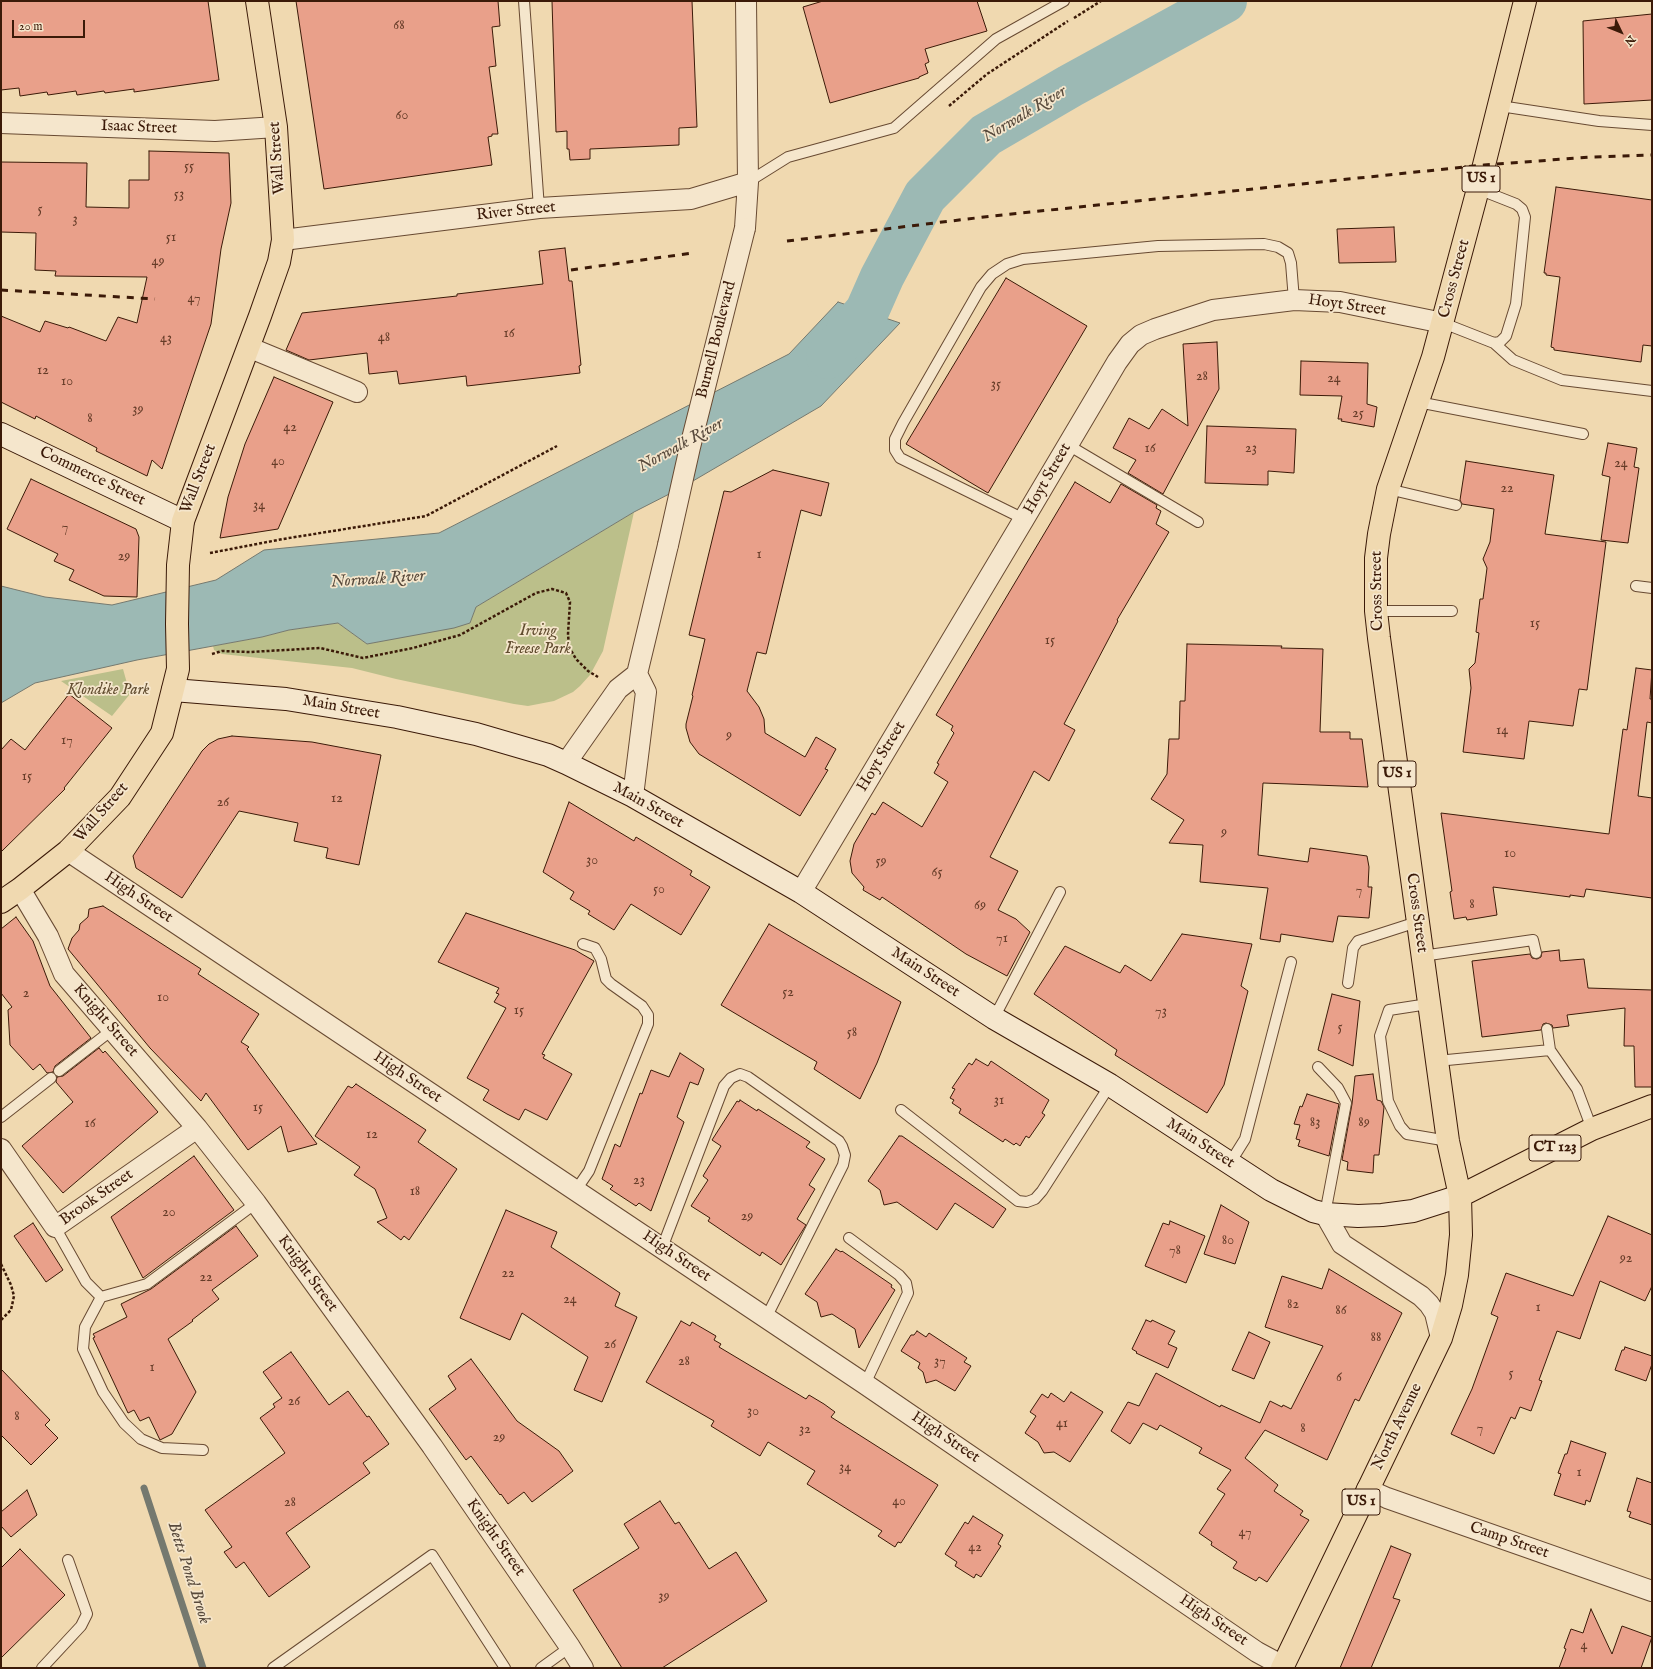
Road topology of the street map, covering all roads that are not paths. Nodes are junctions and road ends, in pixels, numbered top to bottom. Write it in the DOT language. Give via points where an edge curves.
graph roads {
  1 [pos="257,1"];
  2 [pos="524,1"];
  3 [pos="746,1"];
  4 [pos="1064,1"];
  5 [pos="1525,1"];
  6 [pos="1500,106"];
  7 [pos="1,123"];
  8 [pos="1652,125"];
  9 [pos="276,126"];
  10 [pos="748,182"];
  11 [pos="1478,189"];
  12 [pos="540,208"];
  13 [pos="283,240"];
  14 [pos="1294,300"];
  15 [pos="1443,323"];
  16 [pos="1494,343"];
  17 [pos="248,347"];
  18 [pos="1652,391"];
  19 [pos="357,392"];
  20 [pos="1418,402"];
  21 [pos="1,434"];
  22 [pos="1583,434"];
  23 [pos="1068,445"];
  24 [pos="1388,489"];
  25 [pos="1456,505"];
  26 [pos="1024,519"];
  27 [pos="183,521"];
  28 [pos="1198,522"];
  29 [pos="1636,586"];
  30 [pos="1652,588"];
  31 [pos="1376,611"];
  32 [pos="1452,611"];
  33 [pos="637,674"];
  34 [pos="173,690"];
  35 [pos="566,763"];
  36 [pos="633,796"];
  37 [pos="68,851"];
  38 [pos="20,889"];
  39 [pos="801,892"];
  40 [pos="1060,892"];
  41 [pos="1,902"];
  42 [pos="1417,922"];
  43 [pos="583,944"];
  44 [pos="1536,953"];
  45 [pos="1422,956"];
  46 [pos="1291,962"];
  47 [pos="1348,983"];
  48 [pos="1428,1004"];
  49 [pos="994,1018"];
  50 [pos="1547,1029"];
  51 [pos="112,1030"];
  52 [pos="1550,1050"];
  53 [pos="1436,1061"];
  54 [pos="1318,1067"];
  55 [pos="1110,1085"];
  56 [pos="1652,1106"];
  57 [pos="901,1110"];
  58 [pos="1,1117"];
  59 [pos="197,1128"];
  60 [pos="1592,1129"];
  61 [pos="1448,1141"];
  62 [pos="1,1149"];
  63 [pos="1230,1163"];
  64 [pos="576,1190"];
  65 [pos="1460,1196"];
  66 [pos="256,1203"];
  67 [pos="1325,1214"];
  68 [pos="55,1227"];
  69 [pos="849,1238"];
  70 [pos="662,1248"];
  71 [pos="102,1296"];
  72 [pos="766,1318"];
  73 [pos="1441,1338"];
  74 [pos="865,1384"];
  75 [pos="203,1450"];
  76 [pos="1367,1489"];
  77 [pos="68,1560"];
  78 [pos="1652,1591"];
  79 [pos="570,1647"];
  80 [pos="1283,1667"];
  81 [pos="42,1668"];
  82 [pos="274,1668"];
  83 [pos="505,1668"];
  84 [pos="541,1668"];
  85 [pos="583,1668"];
  1 -- 9 [label="main road, Wall Street"];
  2 -- 12 [label="lane"];
  3 -- 10 [label="street, Burnell Boulevard"];
  4 -- 10 [label="lane" via="996,39 894,128 788,157"];
  5 -- 6 [label="main road, Cross Street / US 1"];
  6 -- 8 [label="lane" via="1599,121"];
  6 -- 11 [label="main road, Cross Street / US 1"];
  7 -- 9 [label="street, Isaac Street" via="215,131"];
  9 -- 13 [label="main road, Wall Street"];
  10 -- 12 [label="street, River Street" via="691,199"];
  10 -- 33 [label="street, Burnell Boulevard, bridge" via="745,228"];
  11 -- 15 [label="main road, Cross Street / US 1"];
  11 -- 16 [label="lane" via="1516,204 1522,209 1525,217 1516,304 1506,336 1500,342"];
  12 -- 13 [label="street, River Street"];
  13 -- 17 [label="main road, Wall Street" via="279,262"];
  14 -- 15 [label="street, Hoyt Street" via="1340,302"];
  14 -- 23 [label="street, Hoyt Street" via="1213,310 1141,335 1130,344 1117,362"];
  14 -- 26 [label="lane" via="1288,253 1278,247 1264,244 1158,246 1023,259 1007,264 992,274 981,287 903,423 895,439 895,450 900,458"];
  15 -- 16 [label="lane"];
  15 -- 20 [label="main road, Cross Street / US 1"];
  16 -- 18 [label="lane" via="1513,360 1562,380"];
  17 -- 19 [label="street"];
  17 -- 27 [label="main road, Wall Street"];
  20 -- 22 [label="lane"];
  20 -- 24 [label="main road, Cross Street / US 1"];
  21 -- 27 [label="main road, Commerce Street"];
  23 -- 26 [label="street, Hoyt Street"];
  23 -- 28 [label="lane"];
  24 -- 25 [label="lane"];
  24 -- 31 [label="main road, Cross Street / US 1" via="1378,534"];
  26 -- 39 [label="street, Hoyt Street"];
  27 -- 34 [label="main road, Wall Street" via="178,565 178,669"];
  29 -- 30 [label="lane"];
  31 -- 32 [label="lane"];
  31 -- 42 [label="main road, Cross Street / US 1"];
  33 -- 35 [label="street" via="618,689"];
  33 -- 36 [label="street" via="646,692"];
  34 -- 35 [label="main road, Main Street" via="286,699 397,718 476,734 548,755"];
  34 -- 37 [label="main road, Wall Street" via="162,734 120,797"];
  35 -- 36 [label="main road, Main Street"];
  36 -- 39 [label="main road, Main Street"];
  37 -- 38 [label="main road, Wall Street"];
  37 -- 64 [label="street, High Street"];
  38 -- 41 [label="main road, Wall Street"];
  38 -- 51 [label="street, Knight Street" via="48,936 64,974"];
  39 -- 49 [label="main road, Main Street"];
  40 -- 49 [label="lane"];
  42 -- 45 [label="main road, Cross Street / US 1"];
  42 -- 47 [label="lane" via="1358,941 1353,948"];
  43 -- 64 [label="lane" via="595,948 606,979 642,1006 648,1015 648,1024 589,1171"];
  44 -- 45 [label="lane" via="1533,940"];
  45 -- 48 [label="main road, Cross Street / US 1"];
  46 -- 63 [label="lane" via="1245,1140"];
  48 -- 53 [label="main road, Cross Street / US 1"];
  48 -- 61 [label="lane" via="1389,1010 1380,1036 1388,1101 1400,1126 1407,1134"];
  49 -- 55 [label="main road, Main Street"];
  50 -- 52 [label="lane"];
  51 -- 58 [label="lane"];
  51 -- 59 [label="street, Knight Street"];
  52 -- 53 [label="lane"];
  52 -- 60 [label="lane" via="1577,1089"];
  53 -- 61 [label="main road, Cross Street / US 1"];
  54 -- 67 [label="lane" via="1338,1088 1346,1103"];
  55 -- 57 [label="lane" via="1042,1191 1035,1199 1027,1202 1018,1201"];
  55 -- 63 [label="main road, Main Street"];
  56 -- 60 [label="main road, Main Street / CT 123"];
  59 -- 66 [label="street, Knight Street"];
  59 -- 68 [label="street, Brook Street"];
  60 -- 65 [label="main road, Main Street / CT 123"];
  61 -- 65 [label="main road, Cross Street / US 1"];
  62 -- 68 [label="street, Brook Street"];
  63 -- 67 [label="main road, Main Street" via="1271,1190"];
  64 -- 70 [label="street, High Street"];
  65 -- 67 [label="main road, Main Street" via="1414,1211 1382,1216"];
  65 -- 73 [label="main road, North Avenue / US 1" via="1461,1235 1457,1275"];
  66 -- 71 [label="lane" via="146,1284"];
  66 -- 79 [label="street, Knight Street" via="432,1446"];
  67 -- 73 [label="street" via="1342,1244 1422,1296 1435,1313"];
  68 -- 71 [label="lane" via="86,1282"];
  69 -- 74 [label="lane" via="899,1275 906,1283 908,1293"];
  70 -- 72 [label="street, High Street"];
  70 -- 72 [label="lane" via="724,1086 731,1078 740,1074 748,1076 839,1141 845,1155 843,1165"];
  71 -- 75 [label="lane" via="85,1327 83,1349 103,1392 124,1423 141,1439 162,1448"];
  72 -- 74 [label="street, High Street"];
  73 -- 76 [label="main road, North Avenue / US 1"];
  74 -- 80 [label="street, High Street" via="1257,1652"];
  76 -- 78 [label="street, Camp Street"];
  76 -- 80 [label="main road, North Avenue / US 1"];
  77 -- 81 [label="lane" via="87,1614 81,1626"];
  79 -- 84 [label="lane"];
  79 -- 85 [label="street, Knight Street"];
  82 -- 83 [label="lane" via="432,1555"];
}
